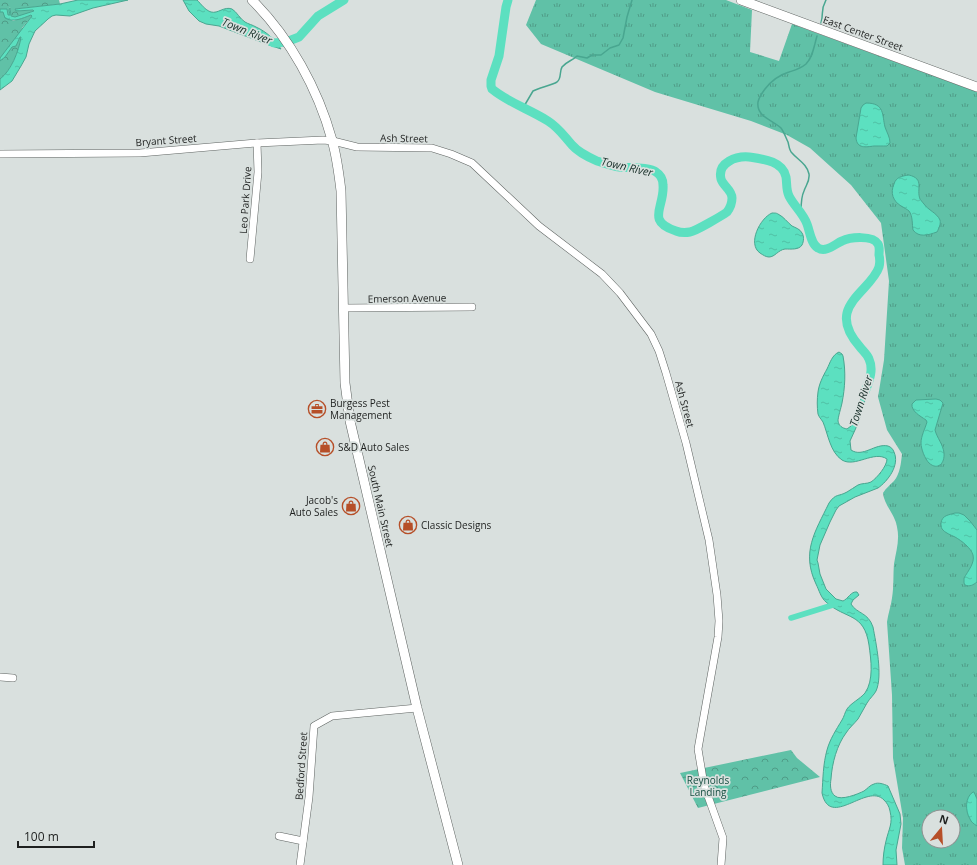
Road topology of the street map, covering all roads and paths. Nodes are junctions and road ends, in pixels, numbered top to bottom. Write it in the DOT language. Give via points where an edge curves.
graph roads {
  1 [pos="252,0"];
  2 [pos="741,0"];
  3 [pos="977,87"];
  4 [pos="333,141"];
  5 [pos="257,143"];
  6 [pos="0,154"];
  7 [pos="250,259"];
  8 [pos="472,307"];
  9 [pos="344,308"];
  10 [pos="0,677"];
  11 [pos="13,678"];
  12 [pos="417,708"];
  13 [pos="279,836"];
  14 [pos="303,841"];
  15 [pos="300,865"];
  16 [pos="458,865"];
  17 [pos="721,865"];
  1 -- 4 [label="main road, South Main Street" via="279,32 306,75"];
  2 -- 3 [label="main road, East Center Street"];
  4 -- 5 [label="street, Bryant Street"];
  4 -- 9 [label="main road, South Main Street" via="341,192"];
  4 -- 17 [label="street, Ash Street" via="357,147 432,148 472,163 539,226 602,274 651,334 666,372 686,443 709,540 717,595 718,638 698,748 704,785 723,838"];
  5 -- 6 [label="street, Bryant Street" via="140,153"];
  5 -- 7 [label="street, Leo Park Drive" via="258,172"];
  8 -- 9 [label="street, Emerson Avenue"];
  9 -- 12 [label="main road, South Main Street" via="345,383 350,421"];
  10 -- 11 [label="street"];
  12 -- 14 [label="street, Bedford Street" via="332,716 314,726"];
  12 -- 16 [label="main road, South Main Street"];
  13 -- 14 [label="street"];
  14 -- 15 [label="street, Bedford Street"];
}
